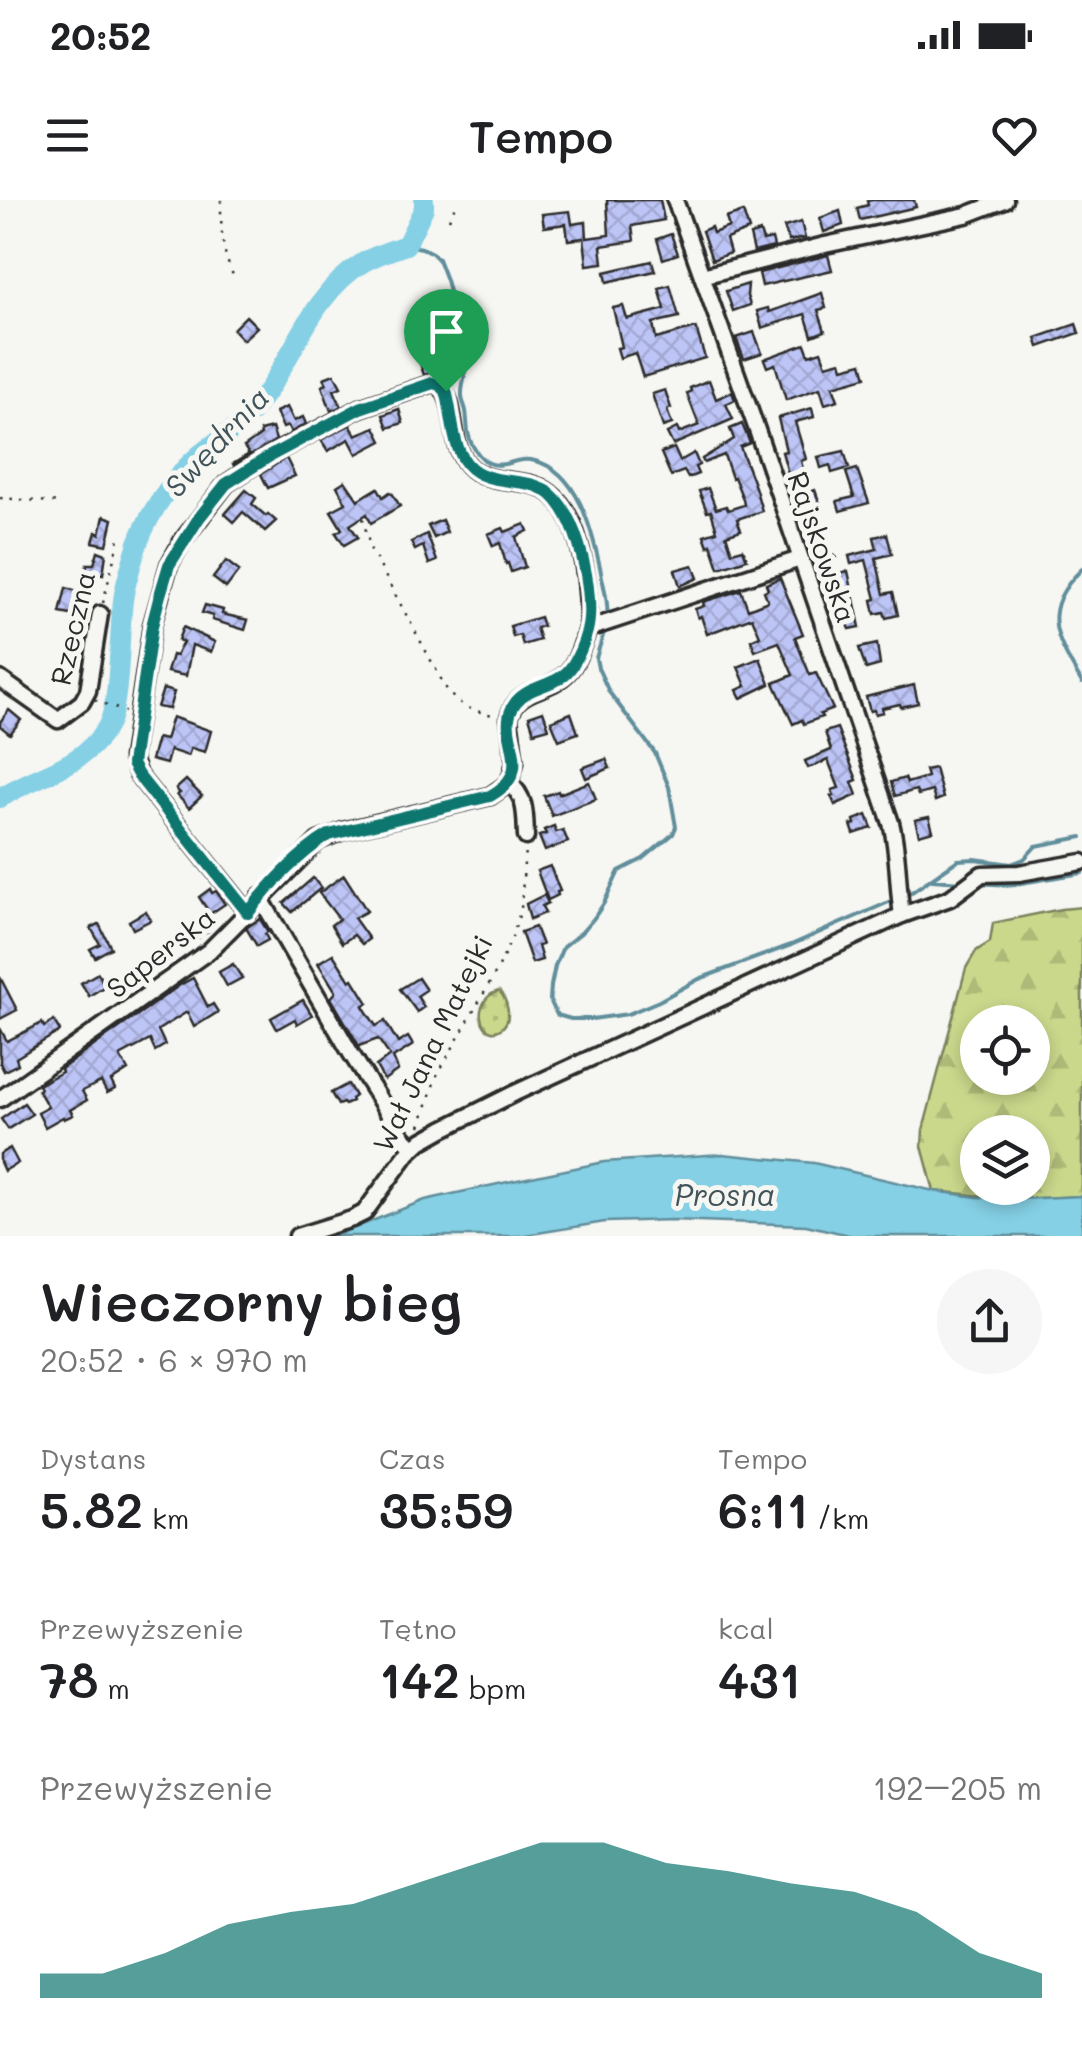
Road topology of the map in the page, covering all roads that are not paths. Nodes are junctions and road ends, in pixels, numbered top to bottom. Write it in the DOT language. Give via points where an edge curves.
graph roads {
  1 [pos="675,200"];
  2 [pos="1005,200"];
  3 [pos="702,276"];
  4 [pos="800,559"];
  5 [pos="100,614"];
  6 [pos="592,628"];
  7 [pos="0,679"];
  8 [pos="509,782"];
  9 [pos="526,837"];
  10 [pos="1082,862"];
  11 [pos="260,897"];
  12 [pos="248,913"];
  13 [pos="902,915"];
  14 [pos="0,1100"];
  15 [pos="413,1148"];
  16 [pos="297,1236"];
  1 -- 3 [label="street, Rajskowska"];
  2 -- 3 [label="street" via="966,215"];
  3 -- 4 [label="street, Rajskowska"];
  4 -- 6 [label="street"];
  4 -- 13 [label="street, Rajskowska" via="892,824"];
  5 -- 7 [label="street, Rzeczna" via="88,691 58,720"];
  6 -- 8 [label="street" via="568,672 528,692 510,710 515,764"];
  6 -- 12 [label="street" via="586,575 567,515 547,491 469,466 440,385 360,408 226,484 169,565 152,626 132,764"];
  8 -- 9 [label="street" via="522,797"];
  8 -- 11 [label="street, Saperska" via="490,796 329,835"];
  10 -- 13 [label="street" via="982,874 950,898"];
  11 -- 12 [label="street, Saperska"];
  11 -- 15 [label="street"];
  12 -- 14 [label="street, Saperska" via="209,950"];
  13 -- 15 [label="street" via="516,1092"];
  15 -- 16 [label="street, Wał Jana Matejki" via="364,1213"];
}
